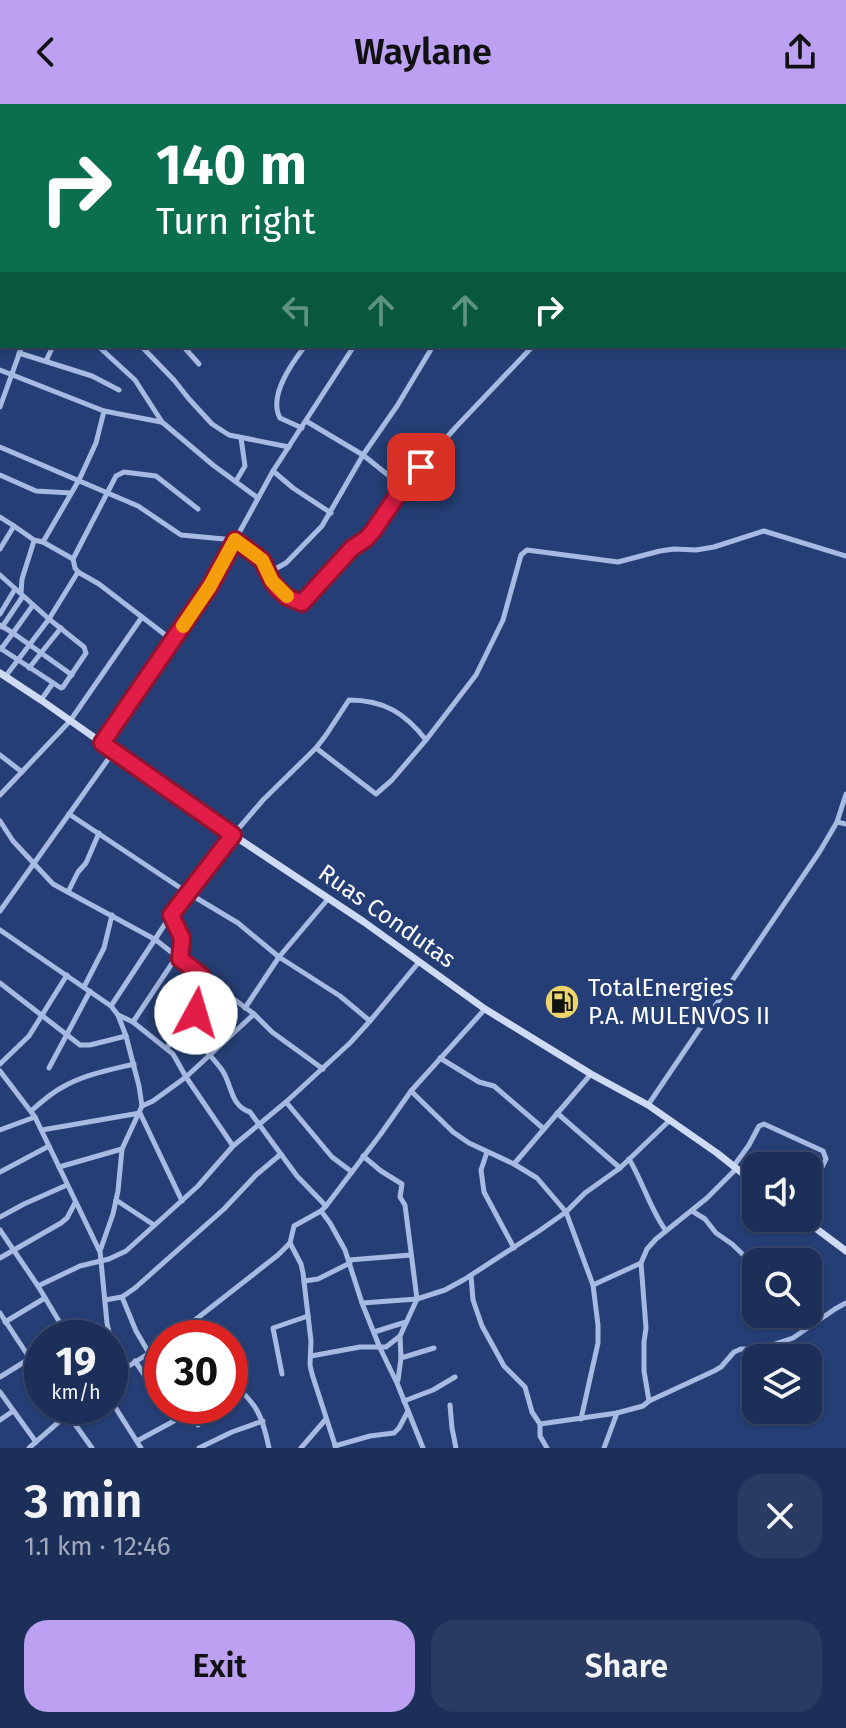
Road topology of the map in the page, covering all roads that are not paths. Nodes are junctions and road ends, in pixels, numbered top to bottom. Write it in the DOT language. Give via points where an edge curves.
graph roads {
  1 [pos="21,348"];
  2 [pos="52,348"];
  3 [pos="100,348"];
  4 [pos="143,348"];
  5 [pos="185,348"];
  6 [pos="304,348"];
  7 [pos="353,348"];
  8 [pos="432,348"];
  9 [pos="531,348"];
  10 [pos="19,353"];
  11 [pos="46,361"];
  12 [pos="199,364"];
  13 [pos="0,370"];
  14 [pos="12,375"];
  15 [pos="119,390"];
  16 [pos="0,407"];
  17 [pos="104,411"];
  18 [pos="306,421"];
  19 [pos="162,422"];
  20 [pos="302,428"];
  21 [pos="241,438"];
  22 [pos="289,447"];
  23 [pos="1,450"];
  24 [pos="363,455"];
  25 [pos="273,471"];
  26 [pos="0,475"];
  27 [pos="79,480"];
  28 [pos="236,481"];
  29 [pos="403,487"];
  30 [pos="71,493"];
  31 [pos="107,493"];
  32 [pos="258,498"];
  33 [pos="198,509"];
  34 [pos="331,513"];
  35 [pos="0,517"];
  36 [pos="14,526"];
  37 [pos="34,540"];
  38 [pos="235,540"];
  39 [pos="43,542"];
  40 [pos="0,549"];
  41 [pos="846,556"];
  42 [pos="73,559"];
  43 [pos="78,572"];
  44 [pos="268,573"];
  45 [pos="0,575"];
  46 [pos="15,589"];
  47 [pos="22,595"];
  48 [pos="3,602"];
  49 [pos="33,605"];
  50 [pos="0,614"];
  51 [pos="142,617"];
  52 [pos="49,619"];
  53 [pos="1,626"];
  54 [pos="61,628"];
  55 [pos="13,633"];
  56 [pos="172,640"];
  57 [pos="29,645"];
  58 [pos="1,648"];
  59 [pos="39,653"];
  60 [pos="17,660"];
  61 [pos="29,668"];
  62 [pos="3,675"];
  63 [pos="72,675"];
  64 [pos="53,683"];
  65 [pos="41,700"];
  66 [pos="70,721"];
  67 [pos="426,740"];
  68 [pos="102,743"];
  69 [pos="316,748"];
  70 [pos="114,751"];
  71 [pos="0,755"];
  72 [pos="22,772"];
  73 [pos="846,794"];
  74 [pos="0,795"];
  75 [pos="69,814"];
  76 [pos="0,821"];
  77 [pos="837,822"];
  78 [pos="846,824"];
  79 [pos="99,833"];
  80 [pos="233,835"];
  81 [pos="34,864"];
  82 [pos="68,892"];
  83 [pos="188,893"];
  84 [pos="328,899"];
  85 [pos="0,911"];
  86 [pos="112,915"];
  87 [pos="171,915"];
  88 [pos="0,930"];
  89 [pos="156,940"];
  90 [pos="279,957"];
  91 [pos="179,958"];
  92 [pos="419,962"];
  93 [pos="67,975"];
  94 [pos="201,975"];
  95 [pos="0,983"];
  96 [pos="87,989"];
  97 [pos="189,995"];
  98 [pos="111,1006"];
  99 [pos="245,1008"];
  100 [pos="485,1009"];
  101 [pos="254,1014"];
  102 [pos="118,1015"];
  103 [pos="42,1016"];
  104 [pos="370,1021"];
  105 [pos="133,1022"];
  106 [pos="68,1035"];
  107 [pos="126,1036"];
  108 [pos="167,1049"];
  109 [pos="209,1054"];
  110 [pos="440,1058"];
  111 [pos="0,1064"];
  112 [pos="134,1064"];
  113 [pos="49,1068"];
  114 [pos="323,1069"];
  115 [pos="0,1071"];
  116 [pos="591,1074"];
  117 [pos="186,1077"];
  118 [pos="411,1091"];
  119 [pos="286,1102"];
  120 [pos="648,1105"];
  121 [pos="141,1109"];
  122 [pos="557,1113"];
  123 [pos="33,1114"];
  124 [pos="670,1120"];
  125 [pos="259,1125"];
  126 [pos="544,1129"];
  127 [pos="0,1130"];
  128 [pos="42,1130"];
  129 [pos="49,1146"];
  130 [pos="233,1146"];
  131 [pos="122,1149"];
  132 [pos="487,1152"];
  133 [pos="744,1152"];
  134 [pos="281,1154"];
  135 [pos="363,1156"];
  136 [pos="742,1156"];
  137 [pos="629,1159"];
  138 [pos="514,1164"];
  139 [pos="59,1167"];
  140 [pos="822,1167"];
  141 [pos="620,1168"];
  142 [pos="734,1168"];
  143 [pos="0,1172"];
  144 [pos="352,1172"];
  145 [pos="742,1174"];
  146 [pos="67,1185"];
  147 [pos="116,1200"];
  148 [pos="182,1201"];
  149 [pos="75,1203"];
  150 [pos="323,1208"];
  151 [pos="692,1211"];
  152 [pos="566,1212"];
  153 [pos="83,1216"];
  154 [pos="0,1217"];
  155 [pos="67,1218"];
  156 [pos="154,1225"];
  157 [pos="0,1230"];
  158 [pos="666,1231"];
  159 [pos="821,1232"];
  160 [pos="290,1243"];
  161 [pos="514,1248"];
  162 [pos="13,1250"];
  163 [pos="100,1251"];
  164 [pos="846,1251"];
  165 [pos="742,1254"];
  166 [pos="411,1255"];
  167 [pos="0,1258"];
  168 [pos="101,1260"];
  169 [pos="349,1261"];
  170 [pos="641,1263"];
  171 [pos="471,1276"];
  172 [pos="304,1281"];
  173 [pos="593,1285"];
  174 [pos="38,1286"];
  175 [pos="122,1297"];
  176 [pos="45,1298"];
  177 [pos="417,1299"];
  178 [pos="105,1300"];
  179 [pos="362,1303"];
  180 [pos="846,1303"];
  181 [pos="0,1313"];
  182 [pos="308,1316"];
  183 [pos="57,1320"];
  184 [pos="107,1320"];
  185 [pos="197,1320"];
  186 [pos="5,1322"];
  187 [pos="406,1322"];
  188 [pos="374,1332"];
  189 [pos="400,1336"];
  190 [pos="144,1341"];
  191 [pos="376,1345"];
  192 [pos="434,1348"];
  193 [pos="24,1350"];
  194 [pos="144,1356"];
  195 [pos="311,1356"];
  196 [pos="401,1358"];
  197 [pos="135,1361"];
  198 [pos="24,1362"];
  199 [pos="128,1366"];
  200 [pos="144,1374"];
  201 [pos="282,1374"];
  202 [pos="0,1377"];
  203 [pos="455,1377"];
  204 [pos="397,1383"];
  205 [pos="0,1392"];
  206 [pos="248,1397"];
  207 [pos="404,1401"];
  208 [pos="649,1401"];
  209 [pos="450,1405"];
  210 [pos="13,1411"];
  211 [pos="408,1411"];
  212 [pos="617,1413"];
  213 [pos="326,1419"];
  214 [pos="581,1419"];
  215 [pos="0,1420"];
  216 [pos="263,1421"];
  217 [pos="57,1424"];
  218 [pos="75,1424"];
  219 [pos="126,1424"];
  220 [pos="168,1424"];
  221 [pos="540,1424"];
  222 [pos="84,1437"];
  223 [pos="137,1441"];
  224 [pos="36,1442"];
  225 [pos="336,1447"];
  226 [pos="29,1448"];
  227 [pos="82,1448"];
  228 [pos="92,1448"];
  229 [pos="141,1448"];
  230 [pos="199,1448"];
  231 [pos="269,1448"];
  232 [pos="301,1448"];
  233 [pos="423,1448"];
  234 [pos="456,1448"];
  235 [pos="547,1448"];
  236 [pos="604,1448"];
  1 -- 10 [label="street"];
  2 -- 11 [label="street"];
  3 -- 19 [label="street" via="135,380"];
  4 -- 21 [label="street" via="212,424"];
  5 -- 12 [label="street"];
  6 -- 20 [label="street" via="280,389 276,409 280,418"];
  7 -- 18 [label="street"];
  8 -- 24 [label="street"];
  9 -- 29 [label="street"];
  10 -- 11 [label="street"];
  10 -- 14 [label="street"];
  11 -- 15 [label="street"];
  13 -- 14 [label="street"];
  14 -- 16 [label="street"];
  14 -- 17 [label="street"];
  17 -- 19 [label="street"];
  17 -- 27 [label="street"];
  18 -- 20 [label="street"];
  18 -- 24 [label="street"];
  19 -- 28 [label="street"];
  20 -- 22 [label="street"];
  21 -- 22 [label="street"];
  21 -- 28 [label="street" via="245,466"];
  22 -- 25 [label="street"];
  23 -- 27 [label="street"];
  24 -- 29 [label="street"];
  24 -- 34 [label="street"];
  25 -- 32 [label="street"];
  25 -- 34 [label="street"];
  26 -- 30 [label="street" via="36,491"];
  27 -- 30 [label="street"];
  27 -- 31 [label="street"];
  28 -- 32 [label="street"];
  29 -- 44 [label="street" via="373,531 302,603 283,594"];
  30 -- 39 [label="street"];
  31 -- 33 [label="street" via="121,473 151,475"];
  31 -- 38 [label="street" via="181,535"];
  31 -- 42 [label="street"];
  32 -- 38 [label="street"];
  34 -- 44 [label="street" via="290,559"];
  35 -- 36 [label="street"];
  36 -- 37 [label="street"];
  36 -- 40 [label="street"];
  37 -- 39 [label="street"];
  37 -- 47 [label="street"];
  38 -- 44 [label="street" via="262,560"];
  38 -- 56 [label="street"];
  39 -- 42 [label="street"];
  41 -- 67 [label="street" via="764,531 714,547 660,551 618,562 527,550 490,649"];
  42 -- 43 [label="street"];
  43 -- 51 [label="street"];
  43 -- 52 [label="street"];
  45 -- 46 [label="street"];
  46 -- 47 [label="street"];
  46 -- 48 [label="street"];
  47 -- 49 [label="street"];
  47 -- 53 [label="street"];
  48 -- 50 [label="street"];
  49 -- 52 [label="street"];
  49 -- 55 [label="street"];
  51 -- 56 [label="street"];
  51 -- 66 [label="street"];
  52 -- 54 [label="street"];
  52 -- 57 [label="street"];
  53 -- 55 [label="street"];
  54 -- 59 [label="street"];
  54 -- 63 [label="street" via="86,651"];
  55 -- 57 [label="street"];
  55 -- 58 [label="street"];
  56 -- 68 [label="street"];
  57 -- 59 [label="street"];
  57 -- 60 [label="street"];
  58 -- 60 [label="street"];
  59 -- 61 [label="street"];
  59 -- 63 [label="street"];
  60 -- 61 [label="street"];
  60 -- 62 [label="street"];
  61 -- 64 [label="street"];
  62 -- 65 [label="street, Ruas Condutas"];
  63 -- 64 [label="street" via="62,688"];
  64 -- 65 [label="street"];
  65 -- 66 [label="street, Ruas Condutas"];
  66 -- 68 [label="street, Ruas Condutas"];
  66 -- 72 [label="street"];
  67 -- 69 [label="street" via="392,709 349,700"];
  67 -- 69 [label="street" via="376,794"];
  68 -- 70 [label="street, Ruas Condutas"];
  69 -- 80 [label="street"];
  70 -- 75 [label="street"];
  70 -- 80 [label="street, Ruas Condutas"];
  71 -- 72 [label="street"];
  72 -- 74 [label="street"];
  73 -- 77 [label="street"];
  75 -- 79 [label="street"];
  75 -- 81 [label="street"];
  76 -- 81 [label="street"];
  77 -- 78 [label="street"];
  77 -- 120 [label="street"];
  79 -- 82 [label="street"];
  79 -- 83 [label="street"];
  80 -- 83 [label="street"];
  80 -- 84 [label="street, Ruas Condutas"];
  81 -- 82 [label="street"];
  81 -- 85 [label="street"];
  82 -- 86 [label="street"];
  83 -- 87 [label="street"];
  83 -- 90 [label="street" via="238,923"];
  84 -- 90 [label="street"];
  84 -- 92 [label="street, Ruas Condutas"];
  86 -- 89 [label="street"];
  86 -- 96 [label="street"];
  87 -- 89 [label="street"];
  87 -- 91 [label="street" via="182,938"];
  88 -- 93 [label="street"];
  89 -- 91 [label="street"];
  89 -- 98 [label="street"];
  90 -- 99 [label="street"];
  90 -- 104 [label="street"];
  91 -- 94 [label="street"];
  91 -- 105 [label="street"];
  92 -- 100 [label="street, Ruas Condutas"];
  92 -- 104 [label="street"];
  93 -- 96 [label="street"];
  93 -- 103 [label="street"];
  94 -- 97 [label="street"];
  94 -- 99 [label="street"];
  95 -- 103 [label="street"];
  96 -- 98 [label="street"];
  96 -- 106 [label="street"];
  97 -- 108 [label="street"];
  97 -- 109 [label="street" via="196,1035"];
  98 -- 102 [label="street"];
  99 -- 101 [label="street"];
  100 -- 110 [label="street"];
  100 -- 116 [label="street, Ruas Condutas"];
  101 -- 109 [label="street"];
  101 -- 114 [label="street"];
  102 -- 105 [label="street"];
  102 -- 107 [label="street"];
  103 -- 106 [label="street"];
  103 -- 111 [label="street" via="27,1040"];
  104 -- 114 [label="street"];
  105 -- 108 [label="street"];
  106 -- 107 [label="street" via="84,1045"];
  106 -- 113 [label="street"];
  107 -- 112 [label="street"];
  108 -- 117 [label="street"];
  109 -- 117 [label="street"];
  109 -- 125 [label="street" via="234,1099"];
  110 -- 118 [label="street"];
  110 -- 126 [label="street" via="494,1086"];
  112 -- 121 [label="street"];
  112 -- 123 [label="street" via="68,1084"];
  114 -- 119 [label="street"];
  115 -- 123 [label="street"];
  116 -- 120 [label="street, Ruas Condutas"];
  116 -- 122 [label="street"];
  117 -- 121 [label="street"];
  117 -- 130 [label="street"];
  118 -- 132 [label="street" via="453,1132"];
  118 -- 135 [label="street"];
  119 -- 125 [label="street"];
  119 -- 144 [label="street" via="332,1157"];
  120 -- 124 [label="street, Ruas Condutas"];
  121 -- 128 [label="street"];
  121 -- 131 [label="street"];
  121 -- 148 [label="street"];
  122 -- 126 [label="street"];
  122 -- 141 [label="street"];
  123 -- 127 [label="street"];
  123 -- 128 [label="street"];
  124 -- 137 [label="street"];
  124 -- 142 [label="street, Ruas Condutas"];
  125 -- 130 [label="street"];
  125 -- 134 [label="street"];
  126 -- 138 [label="street"];
  128 -- 129 [label="street"];
  129 -- 139 [label="street"];
  129 -- 143 [label="street"];
  130 -- 148 [label="street"];
  131 -- 139 [label="street"];
  131 -- 147 [label="street"];
  132 -- 138 [label="street"];
  132 -- 161 [label="street" via="481,1170 484,1192"];
  133 -- 140 [label="street" via="764,1124 823,1151"];
  134 -- 150 [label="street"];
  134 -- 175 [label="street"];
  135 -- 144 [label="street"];
  135 -- 166 [label="street" via="402,1184"];
  136 -- 142 [label="street"];
  137 -- 141 [label="street"];
  137 -- 158 [label="street"];
  138 -- 152 [label="street" via="537,1178"];
  139 -- 146 [label="street"];
  141 -- 152 [label="street"];
  142 -- 145 [label="street, Ruas Condutas"];
  142 -- 151 [label="street"];
  144 -- 150 [label="street"];
  146 -- 149 [label="street"];
  146 -- 154 [label="street"];
  147 -- 156 [label="street"];
  147 -- 163 [label="street"];
  148 -- 156 [label="street"];
  149 -- 153 [label="street"];
  149 -- 155 [label="street"];
  150 -- 160 [label="street" via="294,1226"];
  150 -- 169 [label="street"];
  151 -- 158 [label="street"];
  151 -- 165 [label="street"];
  152 -- 161 [label="street"];
  152 -- 173 [label="street"];
  153 -- 155 [label="street"];
  153 -- 163 [label="street"];
  155 -- 162 [label="street"];
  156 -- 168 [label="street" via="126,1251"];
  157 -- 162 [label="street"];
  158 -- 170 [label="street" via="649,1246"];
  159 -- 164 [label="street"];
  160 -- 172 [label="street"];
  160 -- 185 [label="street"];
  161 -- 171 [label="street"];
  162 -- 167 [label="street"];
  162 -- 174 [label="street"];
  163 -- 168 [label="street"];
  166 -- 169 [label="street"];
  166 -- 177 [label="street"];
  168 -- 174 [label="street"];
  168 -- 178 [label="street"];
  169 -- 172 [label="street"];
  169 -- 179 [label="street"];
  170 -- 173 [label="street"];
  170 -- 208 [label="street"];
  171 -- 177 [label="street"];
  171 -- 221 [label="street" via="482,1326 504,1366 525,1387"];
  172 -- 182 [label="street"];
  173 -- 214 [label="street" via="598,1343"];
  174 -- 176 [label="street"];
  175 -- 178 [label="street"];
  175 -- 190 [label="street"];
  176 -- 183 [label="street"];
  176 -- 186 [label="street"];
  177 -- 179 [label="street"];
  177 -- 187 [label="street"];
  178 -- 184 [label="street"];
  179 -- 188 [label="street"];
  180 -- 208 [label="street" via="793,1338 734,1352 721,1367"];
  181 -- 186 [label="street"];
  182 -- 195 [label="street"];
  182 -- 201 [label="street" via="273,1328"];
  186 -- 193 [label="street"];
  187 -- 188 [label="street"];
  187 -- 189 [label="street"];
  188 -- 191 [label="street"];
  189 -- 191 [label="street" via="390,1346"];
  189 -- 196 [label="street"];
  191 -- 195 [label="street"];
  191 -- 204 [label="street"];
  192 -- 196 [label="street"];
  194 -- 197 [label="street"];
  195 -- 213 [label="street"];
  196 -- 204 [label="street"];
  197 -- 199 [label="street"];
  197 -- 200 [label="street"];
  198 -- 202 [label="street"];
  203 -- 207 [label="street"];
  204 -- 207 [label="street"];
  205 -- 210 [label="street"];
  206 -- 216 [label="street"];
  207 -- 211 [label="street"];
  208 -- 212 [label="street"];
  209 -- 234 [label="street"];
  210 -- 215 [label="street"];
  210 -- 224 [label="street"];
  211 -- 225 [label="street" via="394,1433"];
  211 -- 233 [label="street"];
  212 -- 214 [label="street"];
  212 -- 236 [label="street"];
  213 -- 225 [label="street"];
  213 -- 232 [label="street"];
  214 -- 221 [label="street"];
  216 -- 230 [label="street"];
  216 -- 231 [label="street"];
  217 -- 224 [label="street"];
  218 -- 222 [label="street"];
  219 -- 223 [label="street"];
  220 -- 223 [label="street"];
  221 -- 235 [label="street"];
  222 -- 227 [label="street"];
  222 -- 228 [label="street"];
  223 -- 229 [label="street"];
  224 -- 226 [label="street"];
}
